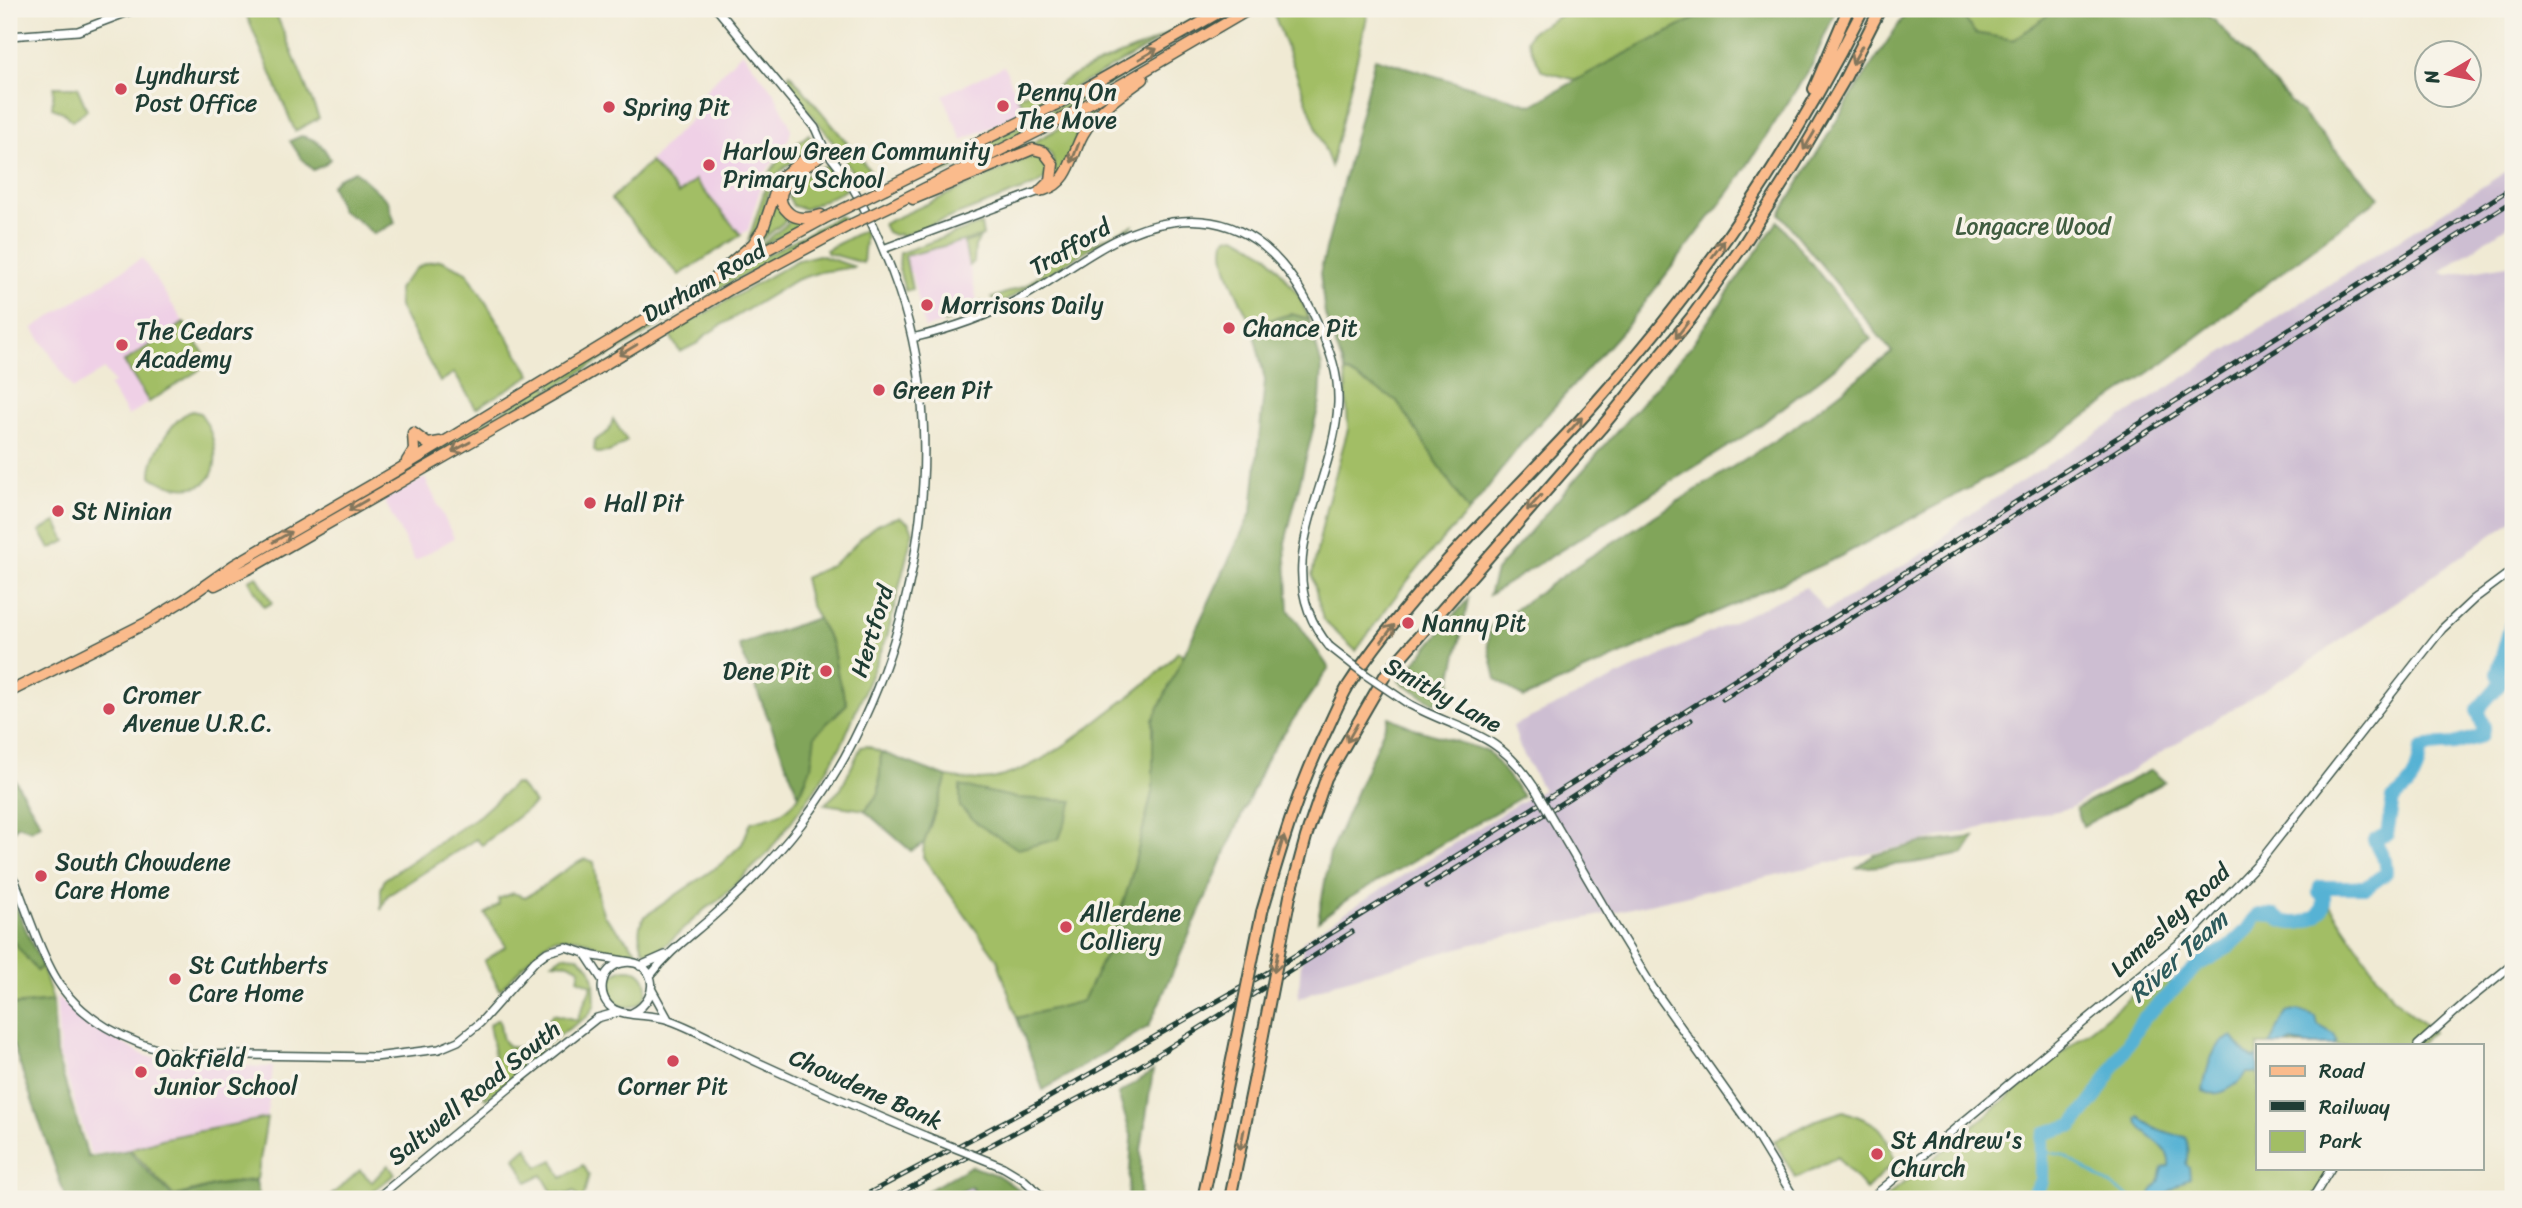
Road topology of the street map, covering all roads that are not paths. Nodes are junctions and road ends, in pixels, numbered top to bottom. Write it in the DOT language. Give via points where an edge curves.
graph roads {
  1 [pos="136,9"];
  2 [pos="717,9"];
  3 [pos="1225,9"];
  4 [pos="1250,9"];
  5 [pos="1847,9"];
  6 [pos="1863,9"];
  7 [pos="1882,9"];
  8 [pos="9,36"];
  9 [pos="1173,55"];
  10 [pos="1797,130"];
  11 [pos="825,150"];
  12 [pos="1040,191"];
  13 [pos="894,204"];
  14 [pos="822,218"];
  15 [pos="1252,237"];
  16 [pos="883,249"];
  17 [pos="702,285"];
  18 [pos="912,338"];
  19 [pos="445,441"];
  20 [pos="396,471"];
  21 [pos="2513,570"];
  22 [pos="184,600"];
  23 [pos="9,692"];
  24 [pos="9,873"];
  25 [pos="586,954"];
  26 [pos="666,955"];
  27 [pos="631,962"];
  28 [pos="2513,964"];
  29 [pos="640,965"];
  30 [pos="650,976"];
  31 [pos="603,981"];
  32 [pos="652,989"];
  33 [pos="606,1001"];
  34 [pos="620,1012"];
  35 [pos="632,1013"];
  36 [pos="597,1018"];
  37 [pos="668,1019"];
  38 [pos="2419,1044"];
  39 [pos="2330,1170"];
  40 [pos="376,1199"];
  41 [pos="1045,1199"];
  42 [pos="1203,1199"];
  43 [pos="1230,1199"];
  44 [pos="1794,1199"];
  45 [pos="1870,1199"];
  46 [pos="2312,1199"];
  1 -- 8 [label="street" via="78,31"];
  2 -- 11 [label="street, Hertford" via="815,128"];
  14 -- 3 [label="main road, Durham Road, one-way, bridge" via="1067,99"];
  4 -- 9 [label="main road, Durham Road"];
  5 -- 10 [label="highway"];
  6 -- 10 [label="highway"];
  7 -- 43 [label="highway, one-way, bridge" via="1795,164 1691,318 1386,674 1326,778 1290,896"];
  9 -- 12 [label="main road, one-way" via="1101,111 1085,131 1065,176"];
  9 -- 13 [label="main road, Durham Road" via="1064,118"];
  42 -- 10 [label="highway, one-way, bridge" via="1262,912 1285,832 1347,688 1434,577 1643,347 1723,242"];
  11 -- 14 [label="main road" via="789,180 782,193 785,208 794,216"];
  11 -- 16 [label="street, Hertford" via="848,180"];
  11 -- 17 [label="main road" via="810,155 779,178 764,229 754,244"];
  12 -- 13 [label="main road" via="1051,180 1053,164 1044,152 1032,149"];
  12 -- 16 [label="street"];
  13 -- 22 [label="main road, Durham Road, one-way, bridge" via="732,288 250,568"];
  14 -- 17 [label="main road, Durham Road"];
  15 -- 18 [label="street, Trafford" via="1203,221 1150,226 1102,247 992,313"];
  15 -- 44 [label="street, Smithy Lane, bridge" via="1284,265 1303,292 1337,376 1334,436 1305,537 1300,573 1317,629 1329,646 1366,675 1409,704 1479,734 1519,766 1653,988 1750,1125"];
  16 -- 18 [label="street, Hertford"];
  17 -- 19 [label="main road, Durham Road"];
  18 -- 26 [label="street, Hertford" via="924,426 920,514 903,603 877,684 845,753 801,823 747,885"];
  19 -- 20 [label="main road, Durham Road"];
  19 -- 20 [label="main road" via="428,444 414,433 414,450"];
  22 -- 20 [label="main road, Durham Road, one-way" via="234,565"];
  21 -- 45 [label="street, Lamesley Road" via="2442,629 2261,860 2194,931"];
  22 -- 23 [label="main road, Durham Road"];
  24 -- 25 [label="street" via="54,976 75,1003 107,1028 147,1048 176,1054 375,1057 439,1049 480,1023 547,953 566,947"];
  25 -- 27 [label="street"];
  25 -- 31 [label="street"];
  26 -- 29 [label="street, Hertford"];
  26 -- 30 [label="street, Hertford"];
  27 -- 29 [label="street"];
  27 -- 31 [label="street" via="611,968"];
  28 -- 38 [label="street"];
  29 -- 30 [label="street"];
  30 -- 32 [label="street"];
  31 -- 33 [label="street"];
  32 -- 35 [label="street" via="643,1007"];
  32 -- 37 [label="street"];
  33 -- 34 [label="street"];
  33 -- 36 [label="street, Saltwell Road South"];
  34 -- 35 [label="street"];
  34 -- 36 [label="street, Saltwell Road South"];
  35 -- 37 [label="street, Chowdene Bank"];
  36 -- 40 [label="street, Saltwell Road South"];
  37 -- 41 [label="street, Chowdene Bank, bridge" via="812,1087 1003,1167"];
  39 -- 46 [label="street"];
}
